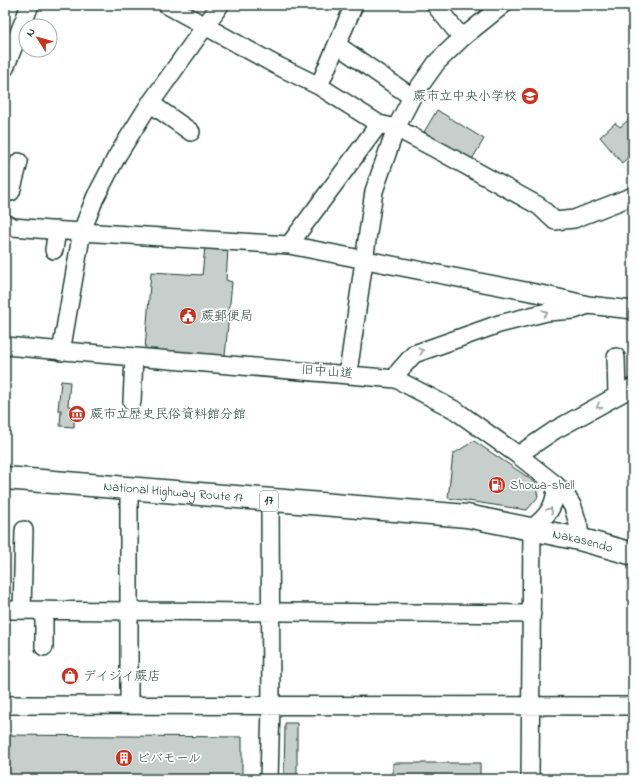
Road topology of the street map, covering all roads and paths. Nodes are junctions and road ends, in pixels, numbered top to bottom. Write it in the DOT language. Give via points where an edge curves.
graph roads {
  1 [pos="30,5"];
  2 [pos="167,5"];
  3 [pos="220,5"];
  4 [pos="354,5"];
  5 [pos="435,5"];
  6 [pos="503,5"];
  7 [pos="204,26"];
  8 [pos="462,38"];
  9 [pos="337,44"];
  10 [pos="5,68"];
  11 [pos="319,86"];
  12 [pos="412,97"];
  13 [pos="150,103"];
  14 [pos="379,124"];
  15 [pos="396,128"];
  16 [pos="191,132"];
  17 [pos="19,162"];
  18 [pos="11,192"];
  19 [pos="633,196"];
  20 [pos="5,223"];
  21 [pos="57,230"];
  22 [pos="82,231"];
  23 [pos="289,245"];
  24 [pos="54,250"];
  25 [pos="366,259"];
  26 [pos="588,305"];
  27 [pos="633,310"];
  28 [pos="5,346"];
  29 [pos="61,352"];
  30 [pos="134,357"];
  31 [pos="616,357"];
  32 [pos="348,373"];
  33 [pos="396,379"];
  34 [pos="633,387"];
  35 [pos="617,396"];
  36 [pos="132,402"];
  37 [pos="518,455"];
  38 [pos="5,478"];
  39 [pos="556,485"];
  40 [pos="129,488"];
  41 [pos="270,501"];
  42 [pos="532,528"];
  43 [pos="24,530"];
  44 [pos="579,539"];
  45 [pos="633,554"];
  46 [pos="5,610"];
  47 [pos="22,610"];
  48 [pos="44,610"];
  49 [pos="130,610"];
  50 [pos="270,611"];
  51 [pos="532,614"];
  52 [pos="44,648"];
  53 [pos="5,705"];
  54 [pos="129,705"];
  55 [pos="271,706"];
  56 [pos="633,706"];
  57 [pos="531,707"];
  58 [pos="268,779"];
  59 [pos="530,779"];
  1 -- 10 [label="street"];
  2 -- 7 [label="street"];
  3 -- 7 [label="street"];
  4 -- 9 [label="street"];
  5 -- 8 [label="street"];
  6 -- 8 [label="street"];
  7 -- 11 [label="street"];
  7 -- 13 [label="street"];
  8 -- 12 [label="street" via="437,62"];
  9 -- 11 [label="street"];
  9 -- 12 [label="street"];
  11 -- 14 [label="street"];
  12 -- 15 [label="street"];
  13 -- 16 [label="street"];
  13 -- 22 [label="street" via="117,156"];
  14 -- 15 [label="street"];
  14 -- 23 [label="street"];
  15 -- 19 [label="street" via="539,206 555,221 574,219"];
  15 -- 25 [label="street" via="374,191"];
  17 -- 18 [label="street"];
  20 -- 21 [label="street" via="13,227"];
  21 -- 22 [label="street"];
  21 -- 24 [label="street"];
  22 -- 23 [label="street"];
  22 -- 29 [label="street"];
  23 -- 25 [label="street"];
  25 -- 26 [label="street"];
  25 -- 32 [label="street"];
  26 -- 27 [label="street"];
  33 -- 26 [label="street, one-way" via="399,371 414,354 499,324"];
  28 -- 29 [label="street, 旧中山道"];
  29 -- 30 [label="street, 旧中山道"];
  30 -- 32 [label="street, 旧中山道"];
  30 -- 36 [label="street"];
  31 -- 35 [label="street"];
  32 -- 33 [label="street, 旧中山道"];
  33 -- 37 [label="street, 旧中山道" via="455,410"];
  34 -- 35 [label="street"];
  35 -- 37 [label="street, one-way" via="555,430"];
  37 -- 39 [label="street, 旧中山道"];
  38 -- 40 [label="highway, National Highway Route 17 / 17"];
  42 -- 39 [label="street, one-way" via="554,504"];
  39 -- 44 [label="street, 旧中山道" via="573,506 579,526"];
  40 -- 41 [label="highway, National Highway Route 17 / 17"];
  40 -- 49 [label="street"];
  41 -- 42 [label="highway, National Highway Route 17 / 17" via="467,516"];
  41 -- 50 [label="street"];
  42 -- 44 [label="highway, Nakasendo / 17"];
  42 -- 51 [label="street"];
  43 -- 47 [label="street"];
  44 -- 45 [label="highway, Nakasendo / 17"];
  46 -- 47 [label="street"];
  47 -- 48 [label="street"];
  48 -- 49 [label="street"];
  48 -- 52 [label="street"];
  49 -- 50 [label="street"];
  49 -- 54 [label="street"];
  50 -- 51 [label="street"];
  50 -- 55 [label="street"];
  51 -- 57 [label="street"];
  53 -- 54 [label="street"];
  54 -- 55 [label="street"];
  55 -- 57 [label="street"];
  55 -- 58 [label="street"];
  56 -- 57 [label="street"];
  57 -- 59 [label="street"];
}
